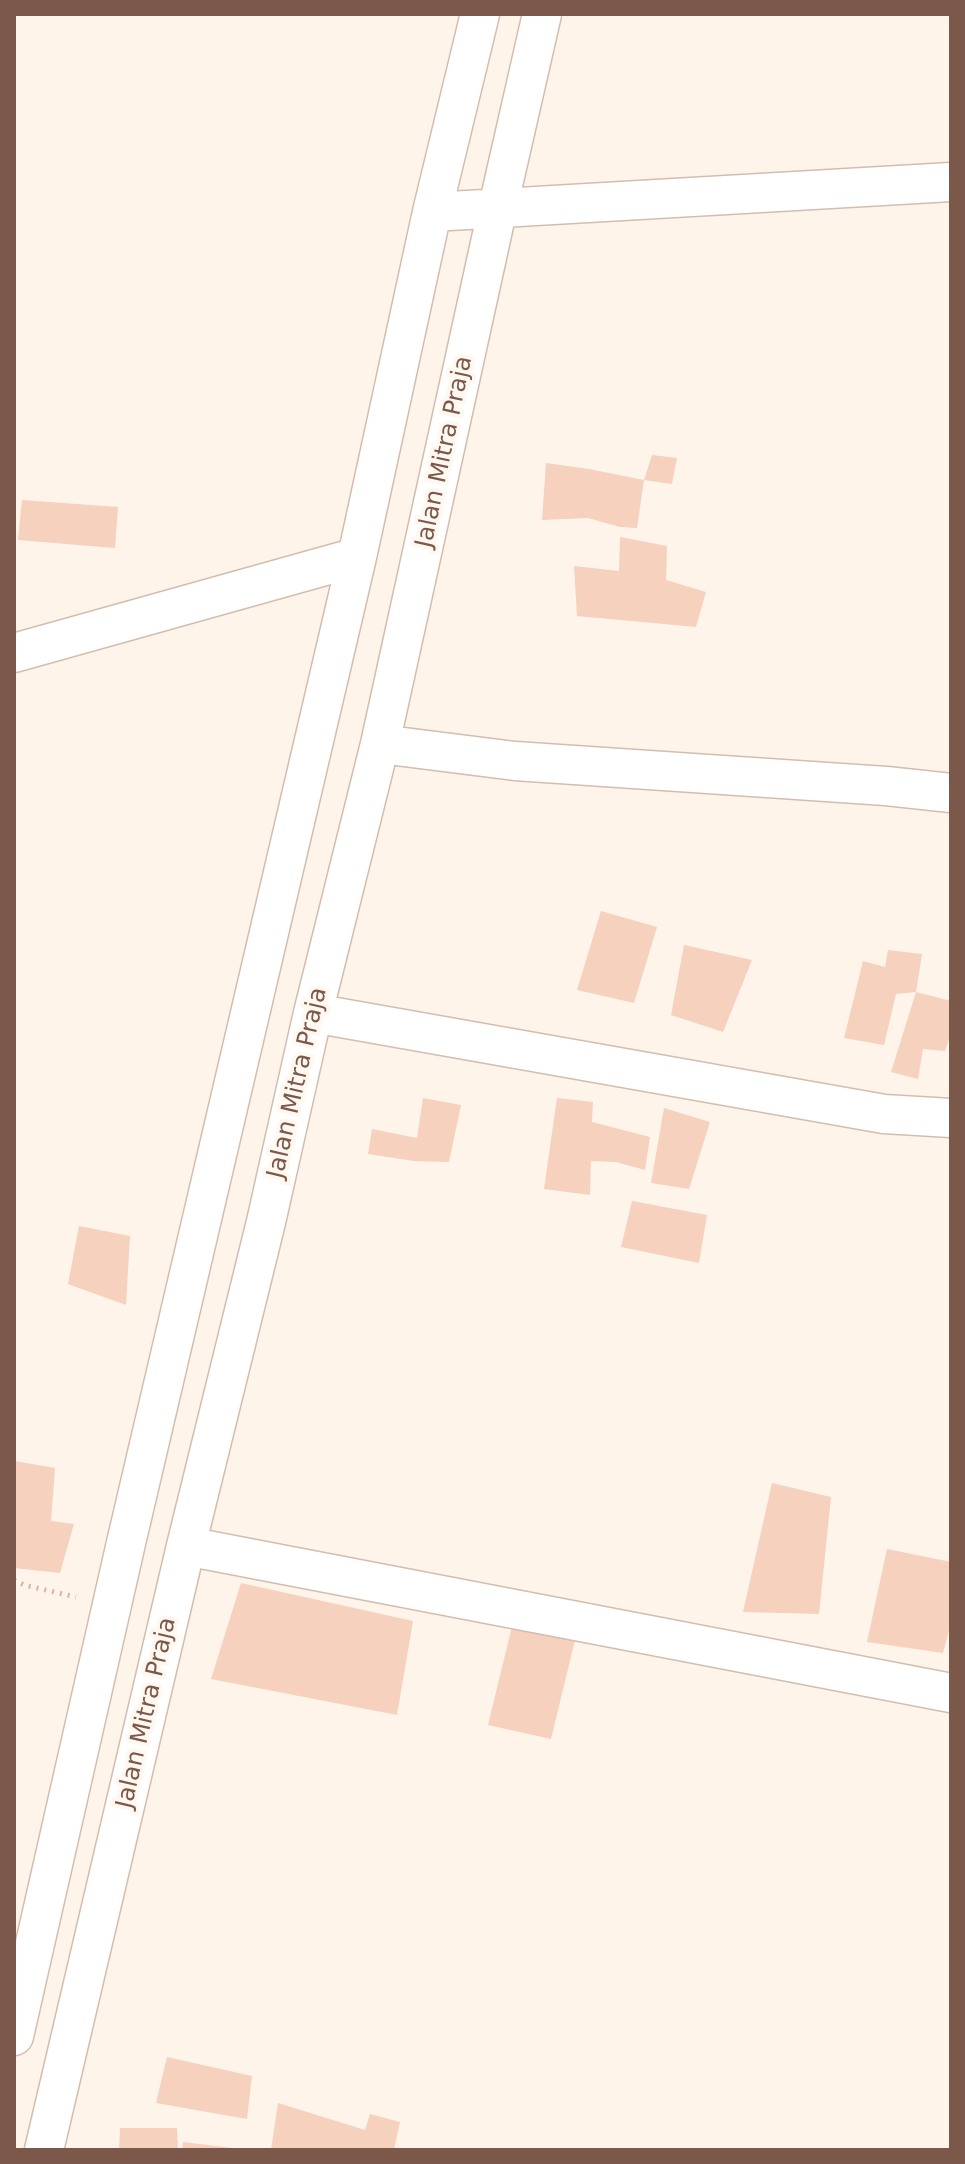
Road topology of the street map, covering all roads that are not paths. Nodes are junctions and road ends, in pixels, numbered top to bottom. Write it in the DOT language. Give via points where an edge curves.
graph roads {
  1 [pos="480,14"];
  2 [pos="542,14"];
  3 [pos="951,182"];
  4 [pos="498,207"];
  5 [pos="432,212"];
  6 [pos="357,557"];
  7 [pos="14,653"];
  8 [pos="380,744"];
  9 [pos="951,793"];
  10 [pos="313,1013"];
  11 [pos="951,1118"];
  12 [pos="186,1546"];
  13 [pos="951,1693"];
  14 [pos="14,2036"];
  15 [pos="44,2150"];
  1 -- 5 [label="street"];
  2 -- 4 [label="street, Jalan Mitra Praja"];
  3 -- 4 [label="street"];
  4 -- 5 [label="street"];
  4 -- 8 [label="street, Jalan Mitra Praja"];
  5 -- 6 [label="street"];
  6 -- 7 [label="street"];
  6 -- 14 [label="street"];
  8 -- 9 [label="street" via="515,761"];
  8 -- 10 [label="street, Jalan Mitra Praja"];
  10 -- 11 [label="street" via="884,1114"];
  10 -- 12 [label="street, Jalan Mitra Praja"];
  12 -- 13 [label="street"];
  12 -- 15 [label="street, Jalan Mitra Praja"];
}
